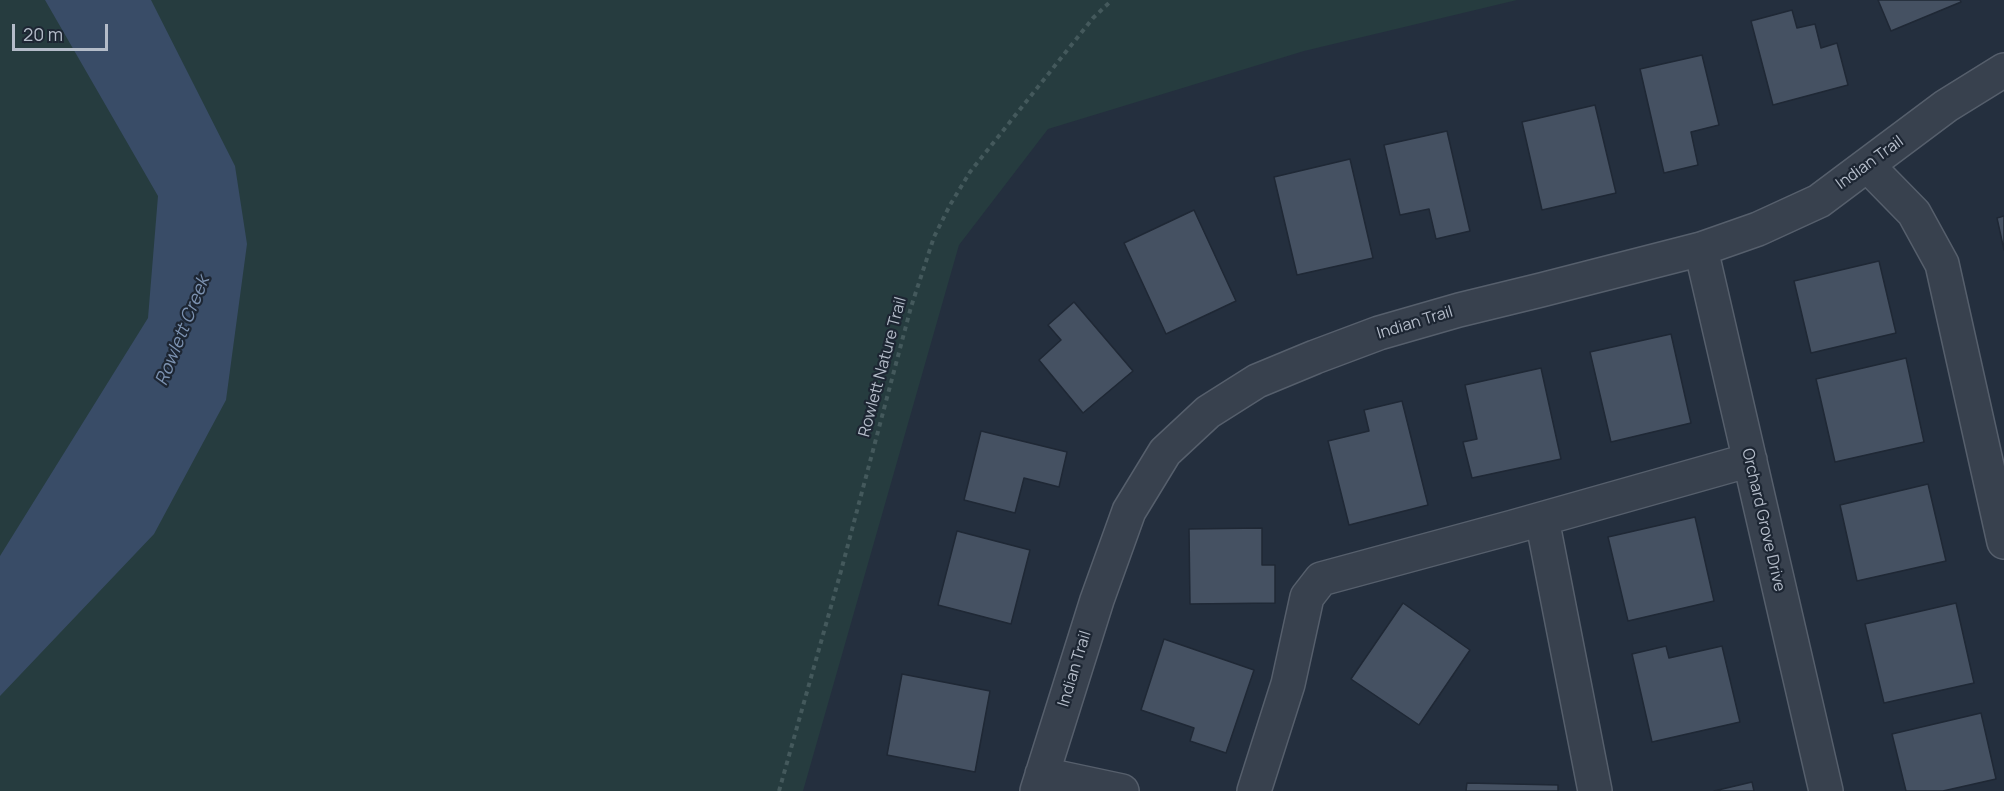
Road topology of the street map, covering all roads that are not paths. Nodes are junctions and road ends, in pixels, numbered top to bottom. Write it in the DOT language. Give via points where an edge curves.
graph roads {
  1 [pos="2004,70"];
  2 [pos="1867,165"];
  3 [pos="1701,249"];
  4 [pos="1749,460"];
  5 [pos="1542,519"];
  6 [pos="2004,542"];
  7 [pos="1039,782"];
  8 [pos="1122,791"];
  9 [pos="1254,791"];
  10 [pos="1595,791"];
  11 [pos="1826,791"];
  1 -- 2 [label="street, Indian Trail" via="1946,106"];
  2 -- 3 [label="street, Indian Trail" via="1819,201"];
  2 -- 6 [label="street" via="1914,213 1942,264"];
  3 -- 4 [label="street, Orchard Grove Drive"];
  3 -- 7 [label="street, Indian Trail" via="1459,309 1379,333 1257,381 1208,412 1165,452 1129,511 1096,600"];
  4 -- 5 [label="street"];
  4 -- 11 [label="street, Orchard Grove Drive"];
  5 -- 9 [label="street" via="1321,579 1307,597 1288,684"];
  5 -- 10 [label="street"];
  7 -- 8 [label="street"];
}
